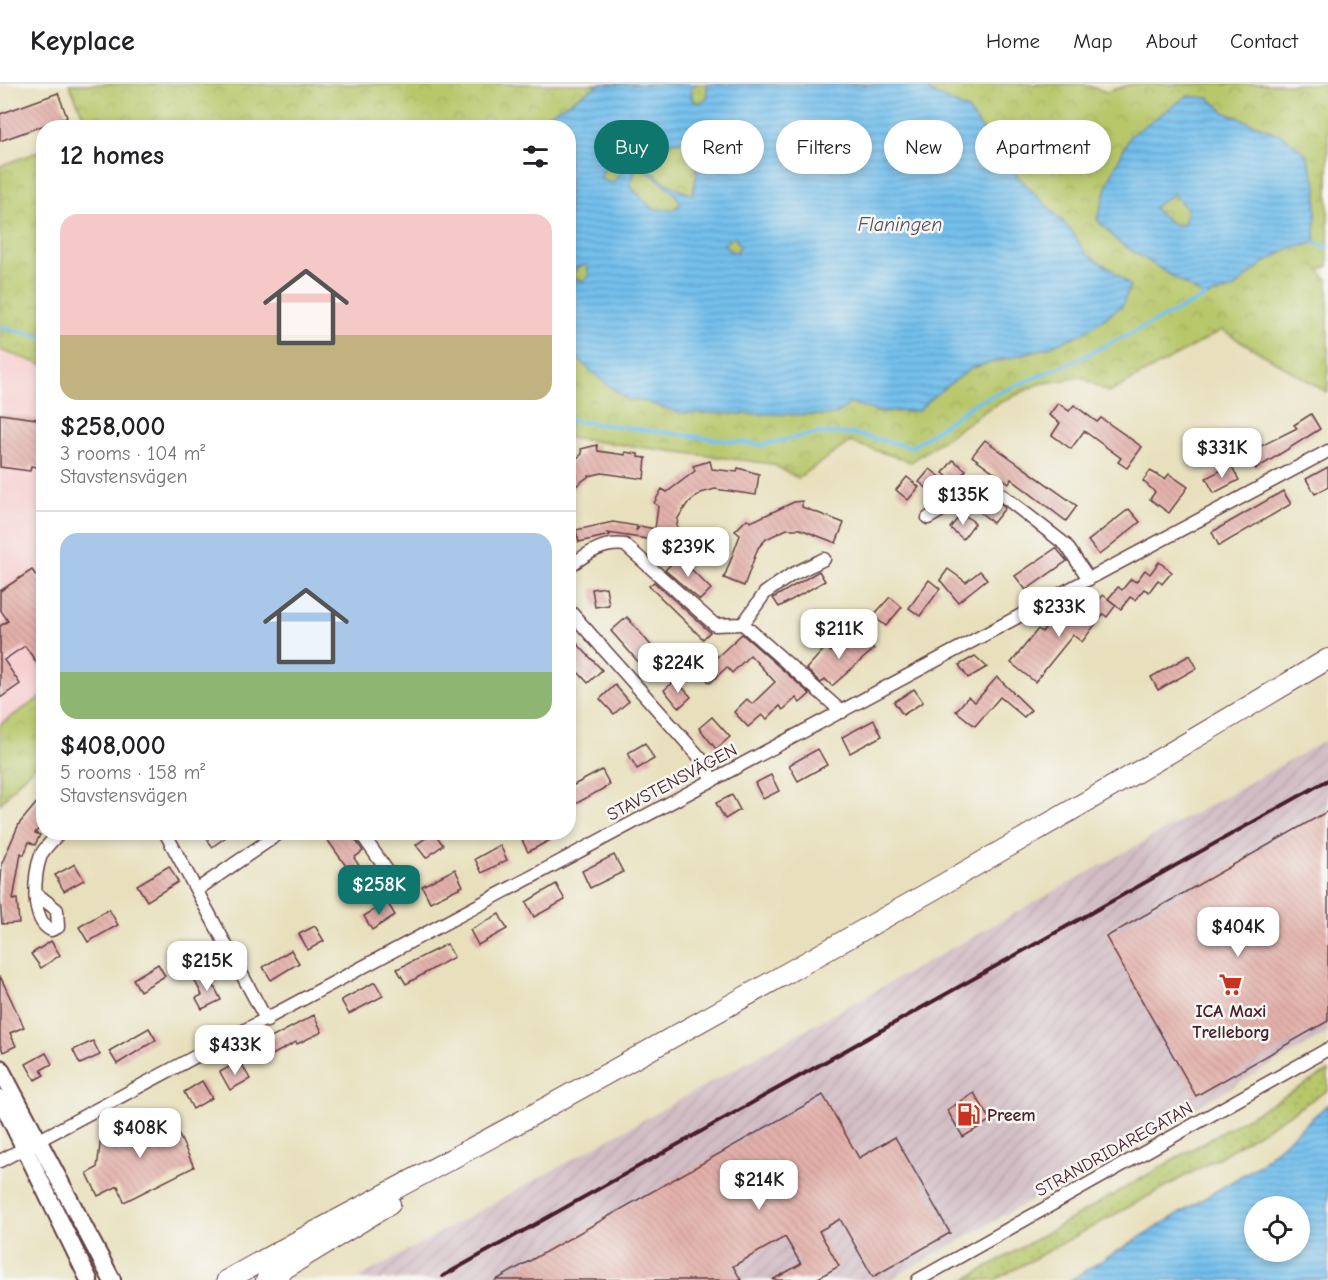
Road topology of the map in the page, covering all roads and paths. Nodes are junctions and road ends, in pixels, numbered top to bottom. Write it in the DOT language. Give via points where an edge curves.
graph roads {
  1 [pos="1328,451"];
  2 [pos="928,518"];
  3 [pos="824,559"];
  4 [pos="576,561"];
  5 [pos="1089,579"];
  6 [pos="576,618"];
  7 [pos="743,624"];
  8 [pos="1328,658"];
  9 [pos="842,712"];
  10 [pos="712,781"];
  11 [pos="53,840"];
  12 [pos="170,840"];
  13 [pos="269,840"];
  14 [pos="366,840"];
  15 [pos="393,879"];
  16 [pos="198,889"];
  17 [pos="38,895"];
  18 [pos="267,1021"];
  19 [pos="1328,1049"];
  20 [pos="0,1068"];
  21 [pos="0,1098"];
  22 [pos="516,1124"];
  23 [pos="40,1140"];
  24 [pos="24,1149"];
  25 [pos="0,1161"];
  26 [pos="306,1236"];
  27 [pos="89,1280"];
  28 [pos="112,1280"];
  29 [pos="209,1280"];
  30 [pos="227,1280"];
  31 [pos="266,1280"];
  32 [pos="918,1280"];
  1 -- 5 [label="street, STAVSTENSVÄGEN"];
  2 -- 5 [label="street" via="984,486 993,488 1066,545"];
  3 -- 7 [label="street" via="765,592"];
  4 -- 7 [label="street" via="610,543 625,545 715,625"];
  5 -- 9 [label="street, STAVSTENSVÄGEN"];
  6 -- 10 [label="street" via="703,761"];
  7 -- 9 [label="street"];
  8 -- 22 [label="highway" via="897,910"];
  9 -- 10 [label="street, STAVSTENSVÄGEN"];
  10 -- 18 [label="street, STAVSTENSVÄGEN"];
  11 -- 17 [label="street" via="42,852 36,874"];
  12 -- 16 [label="street"];
  13 -- 16 [label="street"];
  14 -- 15 [label="street"];
  16 -- 18 [label="street"];
  18 -- 23 [label="street, STAVSTENSVÄGEN"];
  19 -- 32 [label="street, STRANDRIDAREGATAN"];
  20 -- 23 [label="main road"];
  21 -- 24 [label="main road"];
  22 -- 26 [label="highway"];
  22 -- 31 [label="highway"];
  23 -- 24 [label="street, STAVSTENSVÄGEN"];
  23 -- 28 [label="main road"];
  24 -- 25 [label="street, STAVSTENSVÄGEN"];
  24 -- 27 [label="main road"];
  26 -- 29 [label="highway"];
  26 -- 30 [label="highway"];
}
